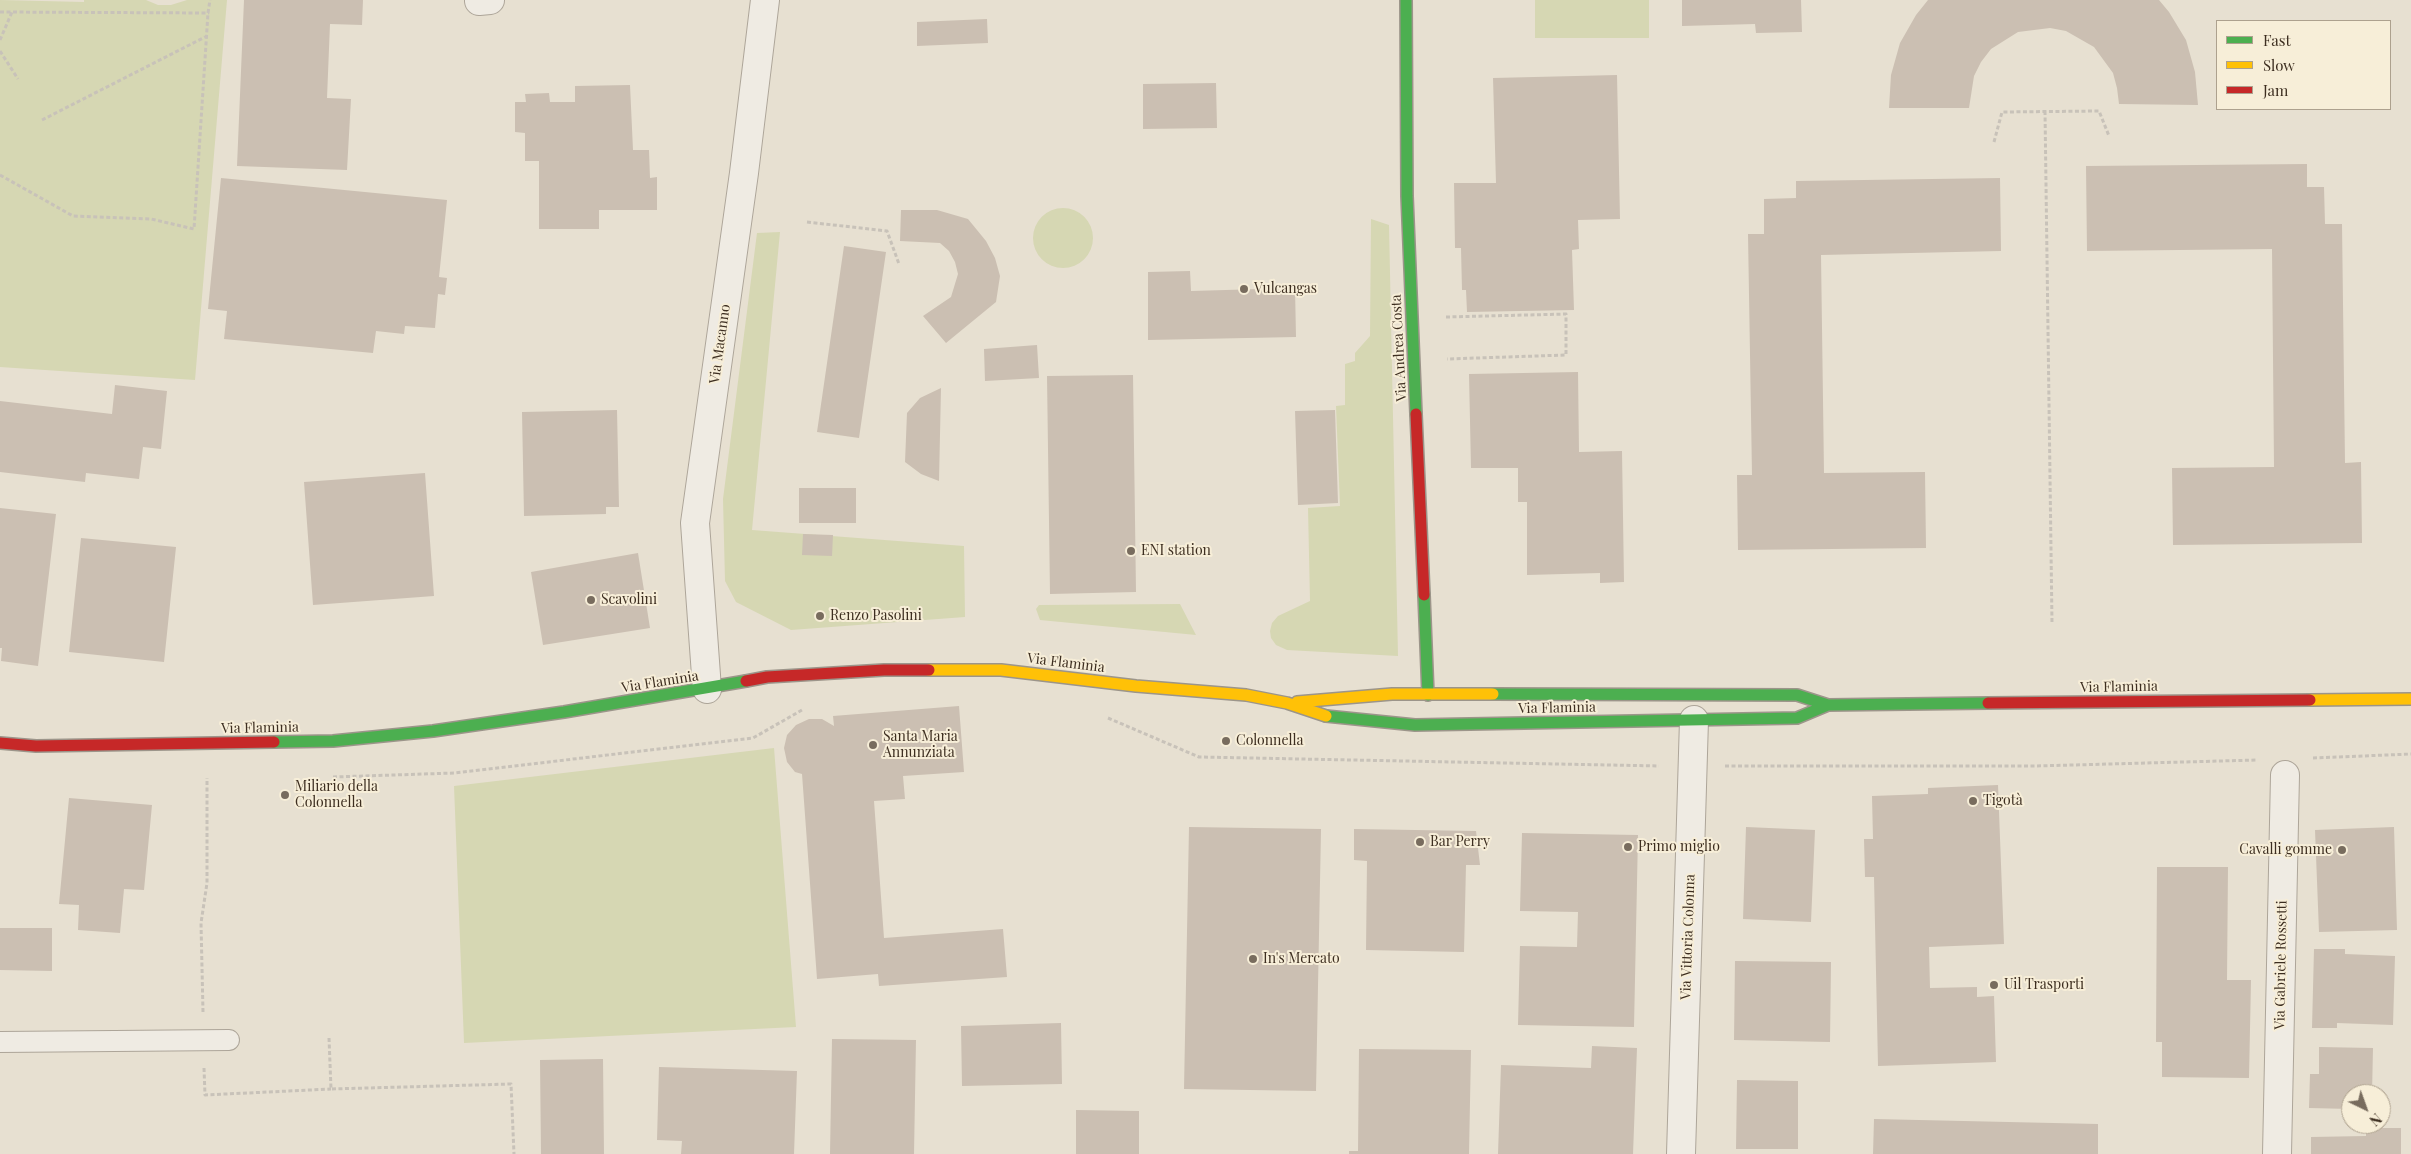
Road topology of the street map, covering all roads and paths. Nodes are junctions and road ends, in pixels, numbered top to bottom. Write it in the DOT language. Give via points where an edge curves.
graph roads {
  1 [pos="210,0"];
  2 [pos="765,0"];
  3 [pos="1406,0"];
  4 [pos="0,12"];
  5 [pos="12,12"];
  6 [pos="208,13"];
  7 [pos="207,36"];
  8 [pos="0,40"];
  9 [pos="0,51"];
  10 [pos="18,79"];
  11 [pos="2045,111"];
  12 [pos="42,120"];
  13 [pos="2109,136"];
  14 [pos="1994,142"];
  15 [pos="0,174"];
  16 [pos="807,222"];
  17 [pos="899,264"];
  18 [pos="1443,317"];
  19 [pos="1444,359"];
  20 [pos="2052,623"];
  21 [pos="707,690"];
  22 [pos="1428,695"];
  23 [pos="2411,699"];
  24 [pos="1287,703"];
  25 [pos="1828,705"];
  26 [pos="809,709"];
  27 [pos="1103,715"];
  28 [pos="1694,720"];
  29 [pos="0,742"];
  30 [pos="36,746"];
  31 [pos="2411,754"];
  32 [pos="0,755"];
  33 [pos="2259,760"];
  34 [pos="1694,766"];
  35 [pos="2295,767"];
  36 [pos="329,777"];
  37 [pos="207,778"];
  38 [pos="329,1038"];
  39 [pos="204,1040"];
  40 [pos="229,1040"];
  41 [pos="0,1042"];
  42 [pos="331,1089"];
  43 [pos="514,1154"];
  44 [pos="1681,1154"];
  45 [pos="2277,1154"];
  1 -- 6 [label="path"];
  2 -- 21 [label="street, Via Macanno" via="695,523"];
  3 -- 22 [label="street, Via Andrea Costa" via="1407,196"];
  4 -- 5 [label="path"];
  5 -- 6 [label="path"];
  5 -- 8 [label="path"];
  6 -- 7 [label="path"];
  7 -- 12 [label="path"];
  7 -- 15 [label="path" via="194,229 151,219 73,216"];
  9 -- 10 [label="path"];
  11 -- 13 [label="path" via="2100,111"];
  11 -- 14 [label="path" via="2002,112"];
  11 -- 20 [label="path"];
  16 -- 17 [label="path" via="887,231"];
  18 -- 19 [label="path" via="1566,314 1566,355"];
  21 -- 24 [label="street, Via Flaminia" via="767,677 884,670 1001,670 1246,695"];
  21 -- 30 [label="street, Via Flaminia" via="442,730 333,741"];
  22 -- 24 [label="street, Via Flaminia" via="1392,694"];
  22 -- 25 [label="street, Via Flaminia" via="1797,695"];
  23 -- 25 [label="street, Via Flaminia"];
  24 -- 28 [label="street, Via Flaminia" via="1332,718 1415,725"];
  25 -- 28 [label="street, Via Flaminia" via="1797,718"];
  26 -- 36 [label="path" via="800,710 753,738 454,773"];
  27 -- 34 [label="path" via="1199,756"];
  28 -- 34 [label="street, Via Vittoria Colonna"];
  29 -- 30 [label="street, Via Flaminia"];
  30 -- 32 [label="street, Via Flaminia"];
  31 -- 35 [label="path"];
  33 -- 34 [label="path" via="2036,766"];
  34 -- 44 [label="street, Via Vittoria Colonna"];
  35 -- 45 [label="street, Via Gabriele Rossetti"];
  37 -- 39 [label="path" via="207,883 201,923"];
  38 -- 42 [label="path"];
  39 -- 40 [label="lane"];
  39 -- 41 [label="lane"];
  39 -- 42 [label="path" via="204,1095"];
  42 -- 43 [label="path" via="511,1084"];
}
